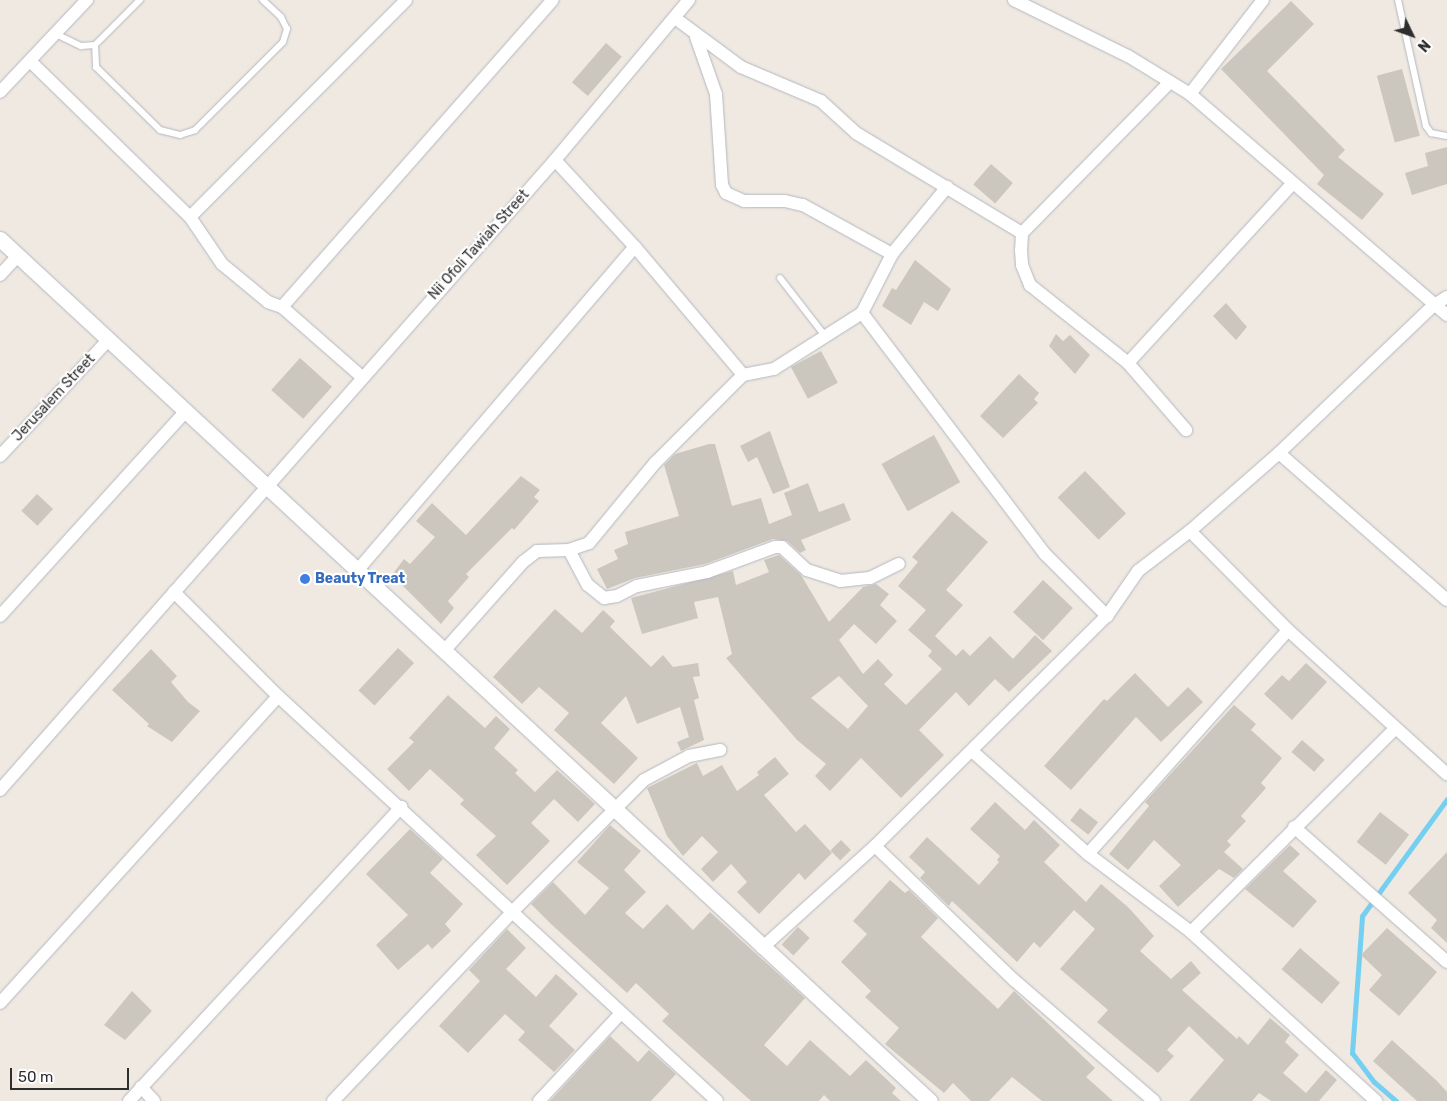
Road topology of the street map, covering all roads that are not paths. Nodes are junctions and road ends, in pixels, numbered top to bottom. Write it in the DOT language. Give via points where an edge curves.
graph roads {
  1 [pos="87,0"];
  2 [pos="140,0"];
  3 [pos="263,0"];
  4 [pos="406,0"];
  5 [pos="553,0"];
  6 [pos="1014,0"];
  7 [pos="1263,0"];
  8 [pos="1398,0"];
  9 [pos="683,2"];
  10 [pos="675,18"];
  11 [pos="56,34"];
  12 [pos="696,36"];
  13 [pos="95,45"];
  14 [pos="30,61"];
  15 [pos="1170,82"];
  16 [pos="0,92"];
  17 [pos="1190,94"];
  18 [pos="1447,136"];
  19 [pos="555,160"];
  20 [pos="1292,184"];
  21 [pos="947,187"];
  22 [pos="190,217"];
  23 [pos="1022,233"];
  24 [pos="0,240"];
  25 [pos="635,247"];
  26 [pos="892,254"];
  27 [pos="18,256"];
  28 [pos="0,275"];
  29 [pos="780,278"];
  30 [pos="1447,297"];
  31 [pos="1434,305"];
  32 [pos="282,307"];
  33 [pos="862,313"];
  34 [pos="1447,315"];
  35 [pos="826,337"];
  36 [pos="108,340"];
  37 [pos="1128,362"];
  38 [pos="743,375"];
  39 [pos="362,377"];
  40 [pos="186,411"];
  41 [pos="1186,430"];
  42 [pos="1278,454"];
  43 [pos="0,456"];
  44 [pos="267,487"];
  45 [pos="1190,531"];
  46 [pos="569,550"];
  47 [pos="899,564"];
  48 [pos="356,572"];
  49 [pos="174,592"];
  50 [pos="1447,600"];
  51 [pos="0,616"];
  52 [pos="1107,616"];
  53 [pos="1288,630"];
  54 [pos="444,650"];
  55 [pos="278,696"];
  56 [pos="1396,728"];
  57 [pos="720,750"];
  58 [pos="972,751"];
  59 [pos="1447,774"];
  60 [pos="0,790"];
  61 [pos="401,807"];
  62 [pos="614,808"];
  63 [pos="1294,827"];
  64 [pos="875,846"];
  65 [pos="1088,854"];
  66 [pos="513,911"];
  67 [pos="1191,932"];
  68 [pos="762,948"];
  69 [pos="1447,962"];
  70 [pos="0,1003"];
  71 [pos="621,1013"];
  72 [pos="141,1087"];
  73 [pos="129,1101"];
  74 [pos="154,1101"];
  75 [pos="333,1101"];
  76 [pos="539,1101"];
  77 [pos="717,1101"];
  78 [pos="930,1101"];
  79 [pos="1154,1101"];
  80 [pos="1376,1101"];
  1 -- 11 [label="street"];
  2 -- 13 [label="lane"];
  3 -- 13 [label="lane" via="281,17 286,29 283,42 195,130 180,135 160,130 96,67"];
  4 -- 22 [label="street"];
  5 -- 32 [label="street"];
  6 -- 15 [label="street" via="1090,36"];
  7 -- 17 [label="street"];
  8 -- 18 [label="lane" via="1426,126 1431,134"];
  9 -- 10 [label="street, Nii Ofoli Tawiah Street"];
  10 -- 12 [label="street"];
  10 -- 19 [label="street, Nii Ofoli Tawiah Street"];
  11 -- 13 [label="lane" via="81,46"];
  11 -- 14 [label="street"];
  12 -- 21 [label="street" via="741,67 821,101 856,133"];
  12 -- 26 [label="street" via="716,94 722,185 726,193 744,200 803,205"];
  14 -- 16 [label="street"];
  14 -- 22 [label="street"];
  15 -- 17 [label="street"];
  15 -- 23 [label="street"];
  17 -- 20 [label="street"];
  19 -- 25 [label="street"];
  19 -- 39 [label="street, Nii Ofoli Tawiah Street"];
  20 -- 31 [label="street"];
  20 -- 37 [label="street"];
  21 -- 23 [label="street"];
  21 -- 26 [label="street"];
  22 -- 32 [label="street" via="222,264 268,302"];
  23 -- 37 [label="street" via="1022,265 1030,285"];
  24 -- 27 [label="street"];
  25 -- 38 [label="street"];
  25 -- 48 [label="street"];
  26 -- 33 [label="street"];
  27 -- 28 [label="street"];
  27 -- 36 [label="street"];
  29 -- 35 [label="lane"];
  30 -- 31 [label="street"];
  31 -- 34 [label="street"];
  31 -- 42 [label="street"];
  32 -- 39 [label="street"];
  33 -- 35 [label="street"];
  33 -- 52 [label="street" via="1045,554"];
  35 -- 38 [label="street" via="774,369"];
  36 -- 40 [label="street"];
  36 -- 43 [label="street, Jerusalem Street"];
  37 -- 41 [label="street"];
  38 -- 46 [label="street" via="656,463 589,543"];
  39 -- 44 [label="street, Nii Ofoli Tawiah Street"];
  40 -- 44 [label="street"];
  40 -- 51 [label="street"];
  42 -- 45 [label="street"];
  42 -- 50 [label="street"];
  44 -- 48 [label="street"];
  44 -- 49 [label="street, Nii Ofoli Tawiah Street"];
  45 -- 52 [label="street" via="1138,571"];
  45 -- 53 [label="street"];
  46 -- 47 [label="street" via="588,585 604,598 646,584 707,572 775,547 782,547 806,570 840,581 870,578"];
  46 -- 54 [label="street" via="537,551 523,562"];
  48 -- 54 [label="street"];
  49 -- 55 [label="street"];
  49 -- 60 [label="street, Nii Ofoli Tawiah Street"];
  52 -- 58 [label="street"];
  53 -- 56 [label="street"];
  53 -- 65 [label="street"];
  54 -- 62 [label="street"];
  55 -- 61 [label="street"];
  55 -- 70 [label="street"];
  56 -- 59 [label="street"];
  56 -- 63 [label="street"];
  57 -- 62 [label="street" via="689,756 665,768 644,780"];
  58 -- 64 [label="street"];
  58 -- 65 [label="street"];
  61 -- 66 [label="street"];
  61 -- 72 [label="street"];
  62 -- 66 [label="street"];
  62 -- 68 [label="street"];
  63 -- 67 [label="street"];
  63 -- 69 [label="street"];
  64 -- 68 [label="street"];
  64 -- 79 [label="street" via="1015,981"];
  65 -- 67 [label="street"];
  66 -- 71 [label="street"];
  66 -- 75 [label="street"];
  67 -- 80 [label="street"];
  68 -- 78 [label="street"];
  71 -- 76 [label="street"];
  71 -- 77 [label="street"];
  72 -- 73 [label="street"];
  72 -- 74 [label="street"];
}
